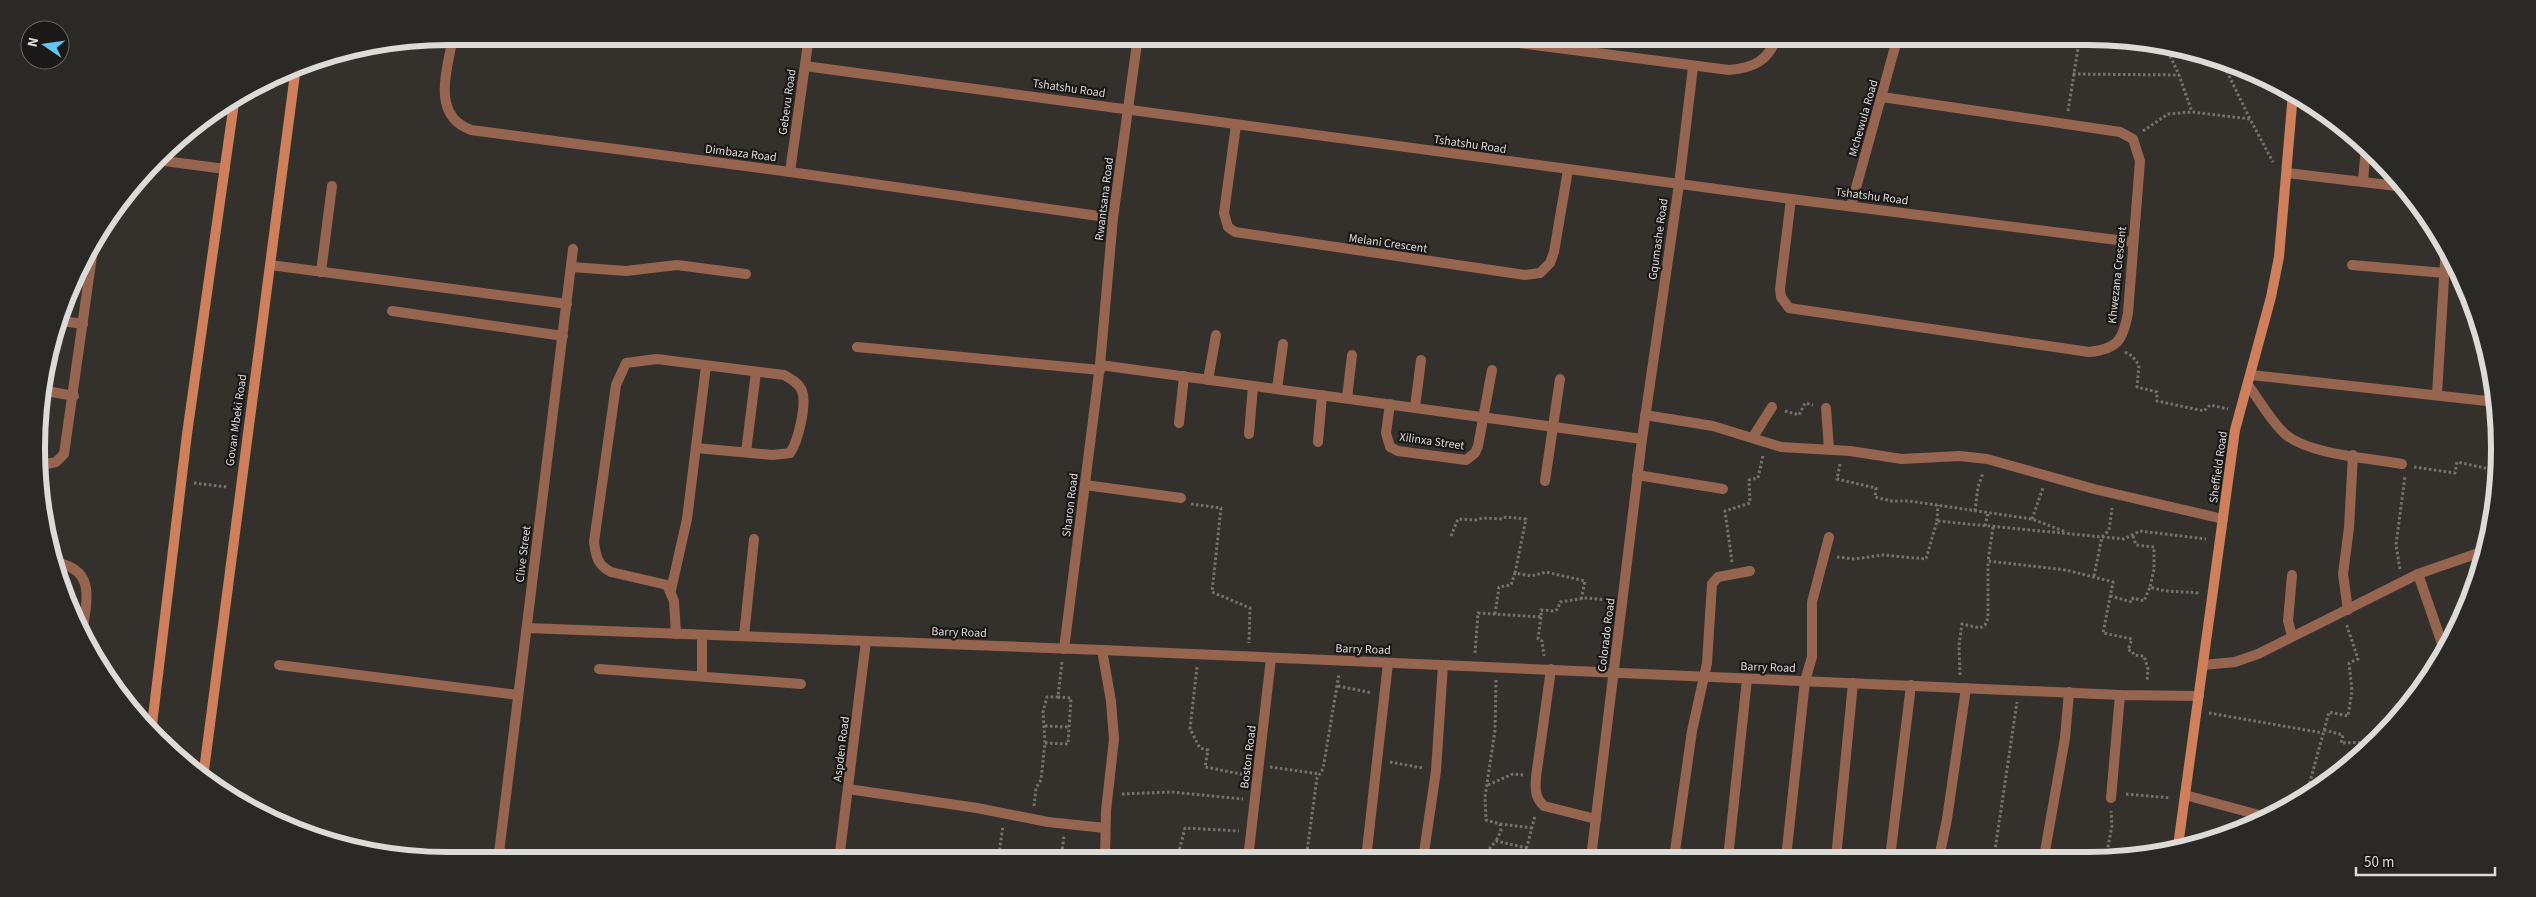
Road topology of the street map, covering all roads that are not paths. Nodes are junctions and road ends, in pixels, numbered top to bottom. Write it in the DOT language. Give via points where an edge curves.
graph roads {
  1 [pos="452,45"];
  2 [pos="808,45"];
  3 [pos="1137,45"];
  4 [pos="1531,45"];
  5 [pos="1772,45"];
  6 [pos="1896,45"];
  7 [pos="805,66"];
  8 [pos="1693,67"];
  9 [pos="295,76"];
  10 [pos="1882,97"];
  11 [pos="2292,101"];
  12 [pos="233,107"];
  13 [pos="1128,109"];
  14 [pos="1236,125"];
  15 [pos="2365,156"];
  16 [pos="165,161"];
  17 [pos="225,169"];
  18 [pos="1568,170"];
  19 [pos="790,172"];
  20 [pos="2287,173"];
  21 [pos="2363,182"];
  22 [pos="1679,184"];
  23 [pos="332,186"];
  24 [pos="2394,186"];
  25 [pos="1791,200"];
  26 [pos="1851,206"];
  27 [pos="1113,218"];
  28 [pos="2133,242"];
  29 [pos="573,249"];
  30 [pos="2445,262"];
  31 [pos="270,265"];
  32 [pos="2352,265"];
  33 [pos="571,266"];
  34 [pos="87,270"];
  35 [pos="321,272"];
  36 [pos="2444,273"];
  37 [pos="746,274"];
  38 [pos="567,304"];
  39 [pos="392,311"];
  40 [pos="65,321"];
  41 [pos="83,324"];
  42 [pos="563,336"];
  43 [pos="1216,336"];
  44 [pos="1284,344"];
  45 [pos="857,347"];
  46 [pos="1352,355"];
  47 [pos="1421,360"];
  48 [pos="706,366"];
  49 [pos="1100,368"];
  50 [pos="1492,370"];
  51 [pos="756,372"];
  52 [pos="1184,376"];
  53 [pos="1560,379"];
  54 [pos="1208,380"];
  55 [pos="2250,380"];
  56 [pos="1253,386"];
  57 [pos="1278,389"];
  58 [pos="49,391"];
  59 [pos="2437,394"];
  60 [pos="1322,395"];
  61 [pos="74,396"];
  62 [pos="1347,398"];
  63 [pos="2488,401"];
  64 [pos="1390,404"];
  65 [pos="1415,407"];
  66 [pos="1772,407"];
  67 [pos="1826,408"];
  68 [pos="1645,415"];
  69 [pos="1483,417"];
  70 [pos="1179,423"];
  71 [pos="1553,426"];
  72 [pos="1249,434"];
  73 [pos="1753,437"];
  74 [pos="1642,439"];
  75 [pos="1318,442"];
  76 [pos="696,448"];
  77 [pos="1829,449"];
  78 [pos="746,452"];
  79 [pos="2353,455"];
  80 [pos="46,464"];
  81 [pos="2402,464"];
  82 [pos="1637,475"];
  83 [pos="1545,481"];
  84 [pos="1085,485"];
  85 [pos="1723,489"];
  86 [pos="1181,498"];
  87 [pos="2223,519"];
  88 [pos="1829,537"];
  89 [pos="754,538"];
  90 [pos="2477,553"];
  91 [pos="62,564"];
  92 [pos="1750,571"];
  93 [pos="2418,574"];
  94 [pos="2292,575"];
  95 [pos="671,590"];
  96 [pos="2345,611"];
  97 [pos="84,620"];
  98 [pos="527,628"];
  99 [pos="676,634"];
  100 [pos="702,635"];
  101 [pos="744,636"];
  102 [pos="2292,636"];
  103 [pos="866,641"];
  104 [pos="2441,642"];
  105 [pos="1064,649"];
  106 [pos="1102,650"];
  107 [pos="1272,658"];
  108 [pos="1388,663"];
  109 [pos="279,665"];
  110 [pos="1442,665"];
  111 [pos="2203,665"];
  112 [pos="599,669"];
  113 [pos="1547,669"];
  114 [pos="1615,672"];
  115 [pos="702,676"];
  116 [pos="1704,677"];
  117 [pos="1747,679"];
  118 [pos="1804,681"];
  119 [pos="1852,683"];
  120 [pos="800,684"];
  121 [pos="1911,685"];
  122 [pos="1962,688"];
  123 [pos="2069,692"];
  124 [pos="518,695"];
  125 [pos="2120,695"];
  126 [pos="2199,696"];
  127 [pos="152,723"];
  128 [pos="204,770"];
  129 [pos="848,789"];
  130 [pos="2185,797"];
  131 [pos="2111,798"];
  132 [pos="2256,815"];
  133 [pos="1596,819"];
  134 [pos="1105,828"];
  135 [pos="2179,841"];
  136 [pos="499,852"];
  137 [pos="840,852"];
  138 [pos="1105,852"];
  139 [pos="1249,852"];
  140 [pos="1367,852"];
  141 [pos="1424,852"];
  142 [pos="1592,852"];
  143 [pos="1675,852"];
  144 [pos="1729,852"];
  145 [pos="1787,852"];
  146 [pos="1837,852"];
  147 [pos="1891,852"];
  148 [pos="1940,852"];
  149 [pos="2045,852"];
  1 -- 19 [label="street, Dimbaza Road" via="445,97 447,110 459,126"];
  2 -- 7 [label="street, Gebevu Road"];
  3 -- 13 [label="street, Rwantsana Road"];
  4 -- 8 [label="street"];
  5 -- 8 [label="street" via="1766,58 1756,65 1729,70"];
  6 -- 10 [label="street, Mchewula Road"];
  7 -- 13 [label="street, Tshatshu Road"];
  7 -- 19 [label="street, Gebevu Road"];
  8 -- 22 [label="street, Gqumashe Road"];
  9 -- 31 [label="main road, Govan Mbeki Road"];
  10 -- 26 [label="street, Mchewula Road"];
  10 -- 28 [label="street, Khwezana Crescent" via="2120,132 2133,139 2140,161"];
  11 -- 20 [label="main road, Sheffield Road"];
  12 -- 17 [label="main road"];
  13 -- 14 [label="street, Tshatshu Road"];
  13 -- 27 [label="street, Rwantsana Road"];
  14 -- 18 [label="street, Tshatshu Road"];
  14 -- 18 [label="street, Melani Crescent" via="1224,213 1228,227 1235,232 1525,275 1540,273 1550,263"];
  15 -- 21 [label="street"];
  16 -- 17 [label="street"];
  17 -- 127 [label="main road" via="187,434"];
  18 -- 22 [label="street, Tshatshu Road"];
  19 -- 27 [label="street, Dimbaza Road"];
  20 -- 21 [label="street"];
  20 -- 55 [label="main road, Sheffield Road" via="2279,257"];
  21 -- 24 [label="street"];
  22 -- 25 [label="street, Tshatshu Road"];
  22 -- 68 [label="street, Gqumashe Road"];
  23 -- 35 [label="street"];
  25 -- 26 [label="street, Tshatshu Road"];
  25 -- 28 [label="street, Khwezana Crescent" via="1780,289 1781,297 1789,308 2089,352 2114,346 2121,337 2128,313"];
  26 -- 28 [label="street, Tshatshu Road"];
  27 -- 49 [label="street, Rwantsana Road"];
  29 -- 33 [label="street, Clive Street"];
  30 -- 36 [label="street"];
  31 -- 35 [label="street"];
  31 -- 128 [label="main road, Govan Mbeki Road"];
  32 -- 36 [label="street"];
  33 -- 37 [label="street" via="626,271 677,265"];
  33 -- 38 [label="street, Clive Street"];
  34 -- 41 [label="street"];
  35 -- 38 [label="street"];
  36 -- 59 [label="street"];
  38 -- 42 [label="street, Clive Street"];
  39 -- 42 [label="street"];
  40 -- 41 [label="street"];
  41 -- 61 [label="street"];
  42 -- 98 [label="street, Clive Street"];
  43 -- 54 [label="street"];
  44 -- 57 [label="street"];
  45 -- 49 [label="street"];
  46 -- 62 [label="street"];
  47 -- 65 [label="street"];
  48 -- 51 [label="street"];
  48 -- 76 [label="street"];
  48 -- 95 [label="street" via="657,360 626,363 616,385 594,542 597,559 602,568 611,572 662,583"];
  49 -- 52 [label="street"];
  49 -- 84 [label="street, Sharon Road"];
  50 -- 69 [label="street, Xilinxa Street"];
  51 -- 78 [label="street"];
  51 -- 78 [label="street" via="784,375 799,386 803,392 801,421 790,453"];
  52 -- 54 [label="street"];
  52 -- 70 [label="street"];
  53 -- 71 [label="street"];
  54 -- 56 [label="street"];
  55 -- 59 [label="street"];
  55 -- 79 [label="street" via="2279,427 2298,443 2313,449"];
  55 -- 87 [label="main road, Sheffield Road" via="2239,412"];
  56 -- 57 [label="street"];
  56 -- 72 [label="street"];
  57 -- 60 [label="street"];
  58 -- 61 [label="street"];
  59 -- 63 [label="street"];
  60 -- 62 [label="street"];
  60 -- 75 [label="street"];
  61 -- 80 [label="street" via="64,454 56,462"];
  62 -- 64 [label="street"];
  64 -- 65 [label="street"];
  64 -- 69 [label="street, Xilinxa Street" via="1386,433 1390,447 1461,460 1475,453"];
  65 -- 69 [label="street"];
  66 -- 73 [label="street"];
  67 -- 77 [label="street"];
  68 -- 73 [label="street" via="1713,426"];
  68 -- 74 [label="street, Colorado Road"];
  69 -- 71 [label="street"];
  71 -- 74 [label="street"];
  71 -- 83 [label="street"];
  73 -- 77 [label="street" via="1765,444"];
  74 -- 82 [label="street, Colorado Road"];
  76 -- 78 [label="street"];
  76 -- 95 [label="street" via="682,547"];
  77 -- 87 [label="street" via="1902,459 1960,456 1987,459 2113,494"];
  79 -- 81 [label="street"];
  79 -- 96 [label="street" via="2343,574"];
  82 -- 85 [label="street"];
  82 -- 114 [label="street, Colorado Road"];
  84 -- 86 [label="street"];
  84 -- 105 [label="street, Sharon Road"];
  87 -- 111 [label="main road, Sheffield Road"];
  88 -- 118 [label="street" via="1812,602 1812,657"];
  89 -- 101 [label="street"];
  90 -- 93 [label="street"];
  91 -- 97 [label="street" via="72,566 86,583"];
  92 -- 116 [label="street" via="1718,577 1712,584"];
  93 -- 96 [label="street"];
  93 -- 104 [label="street"];
  94 -- 102 [label="street" via="2288,621"];
  95 -- 99 [label="street"];
  96 -- 102 [label="street"];
  98 -- 99 [label="street, Barry Road"];
  98 -- 124 [label="street, Clive Street"];
  99 -- 100 [label="street, Barry Road"];
  100 -- 101 [label="street, Barry Road"];
  100 -- 115 [label="street"];
  101 -- 103 [label="street, Barry Road"];
  102 -- 111 [label="street" via="2244,660"];
  103 -- 105 [label="street, Barry Road"];
  103 -- 129 [label="street, Aspden Road"];
  105 -- 106 [label="street, Barry Road"];
  106 -- 107 [label="street, Barry Road"];
  106 -- 134 [label="street" via="1114,739"];
  107 -- 108 [label="street, Barry Road"];
  107 -- 139 [label="street, Boston Road"];
  108 -- 110 [label="street, Barry Road"];
  108 -- 140 [label="street"];
  109 -- 124 [label="street"];
  110 -- 113 [label="street, Barry Road"];
  110 -- 141 [label="street" via="1436,771"];
  111 -- 126 [label="main road, Sheffield Road"];
  112 -- 115 [label="street"];
  113 -- 114 [label="street, Barry Road"];
  113 -- 133 [label="street" via="1536,777 1539,801 1551,808"];
  114 -- 116 [label="street, Barry Road"];
  114 -- 133 [label="street, Colorado Road"];
  115 -- 120 [label="street"];
  116 -- 117 [label="street, Barry Road"];
  116 -- 143 [label="street" via="1692,731"];
  117 -- 118 [label="street, Barry Road"];
  117 -- 144 [label="street"];
  118 -- 119 [label="street, Barry Road"];
  118 -- 145 [label="street"];
  119 -- 121 [label="street, Barry Road"];
  119 -- 146 [label="street"];
  121 -- 122 [label="street, Barry Road"];
  121 -- 147 [label="street"];
  122 -- 123 [label="street, Barry Road"];
  122 -- 148 [label="street"];
  123 -- 125 [label="street, Barry Road"];
  123 -- 149 [label="street" via="2064,746"];
  124 -- 136 [label="street, Clive Street"];
  125 -- 126 [label="street, Barry Road"];
  125 -- 131 [label="street"];
  126 -- 130 [label="main road, Sheffield Road"];
  129 -- 134 [label="street"];
  129 -- 137 [label="street, Aspden Road"];
  130 -- 132 [label="street"];
  130 -- 135 [label="main road, Sheffield Road"];
  133 -- 142 [label="street, Colorado Road"];
  134 -- 138 [label="street"];
}
